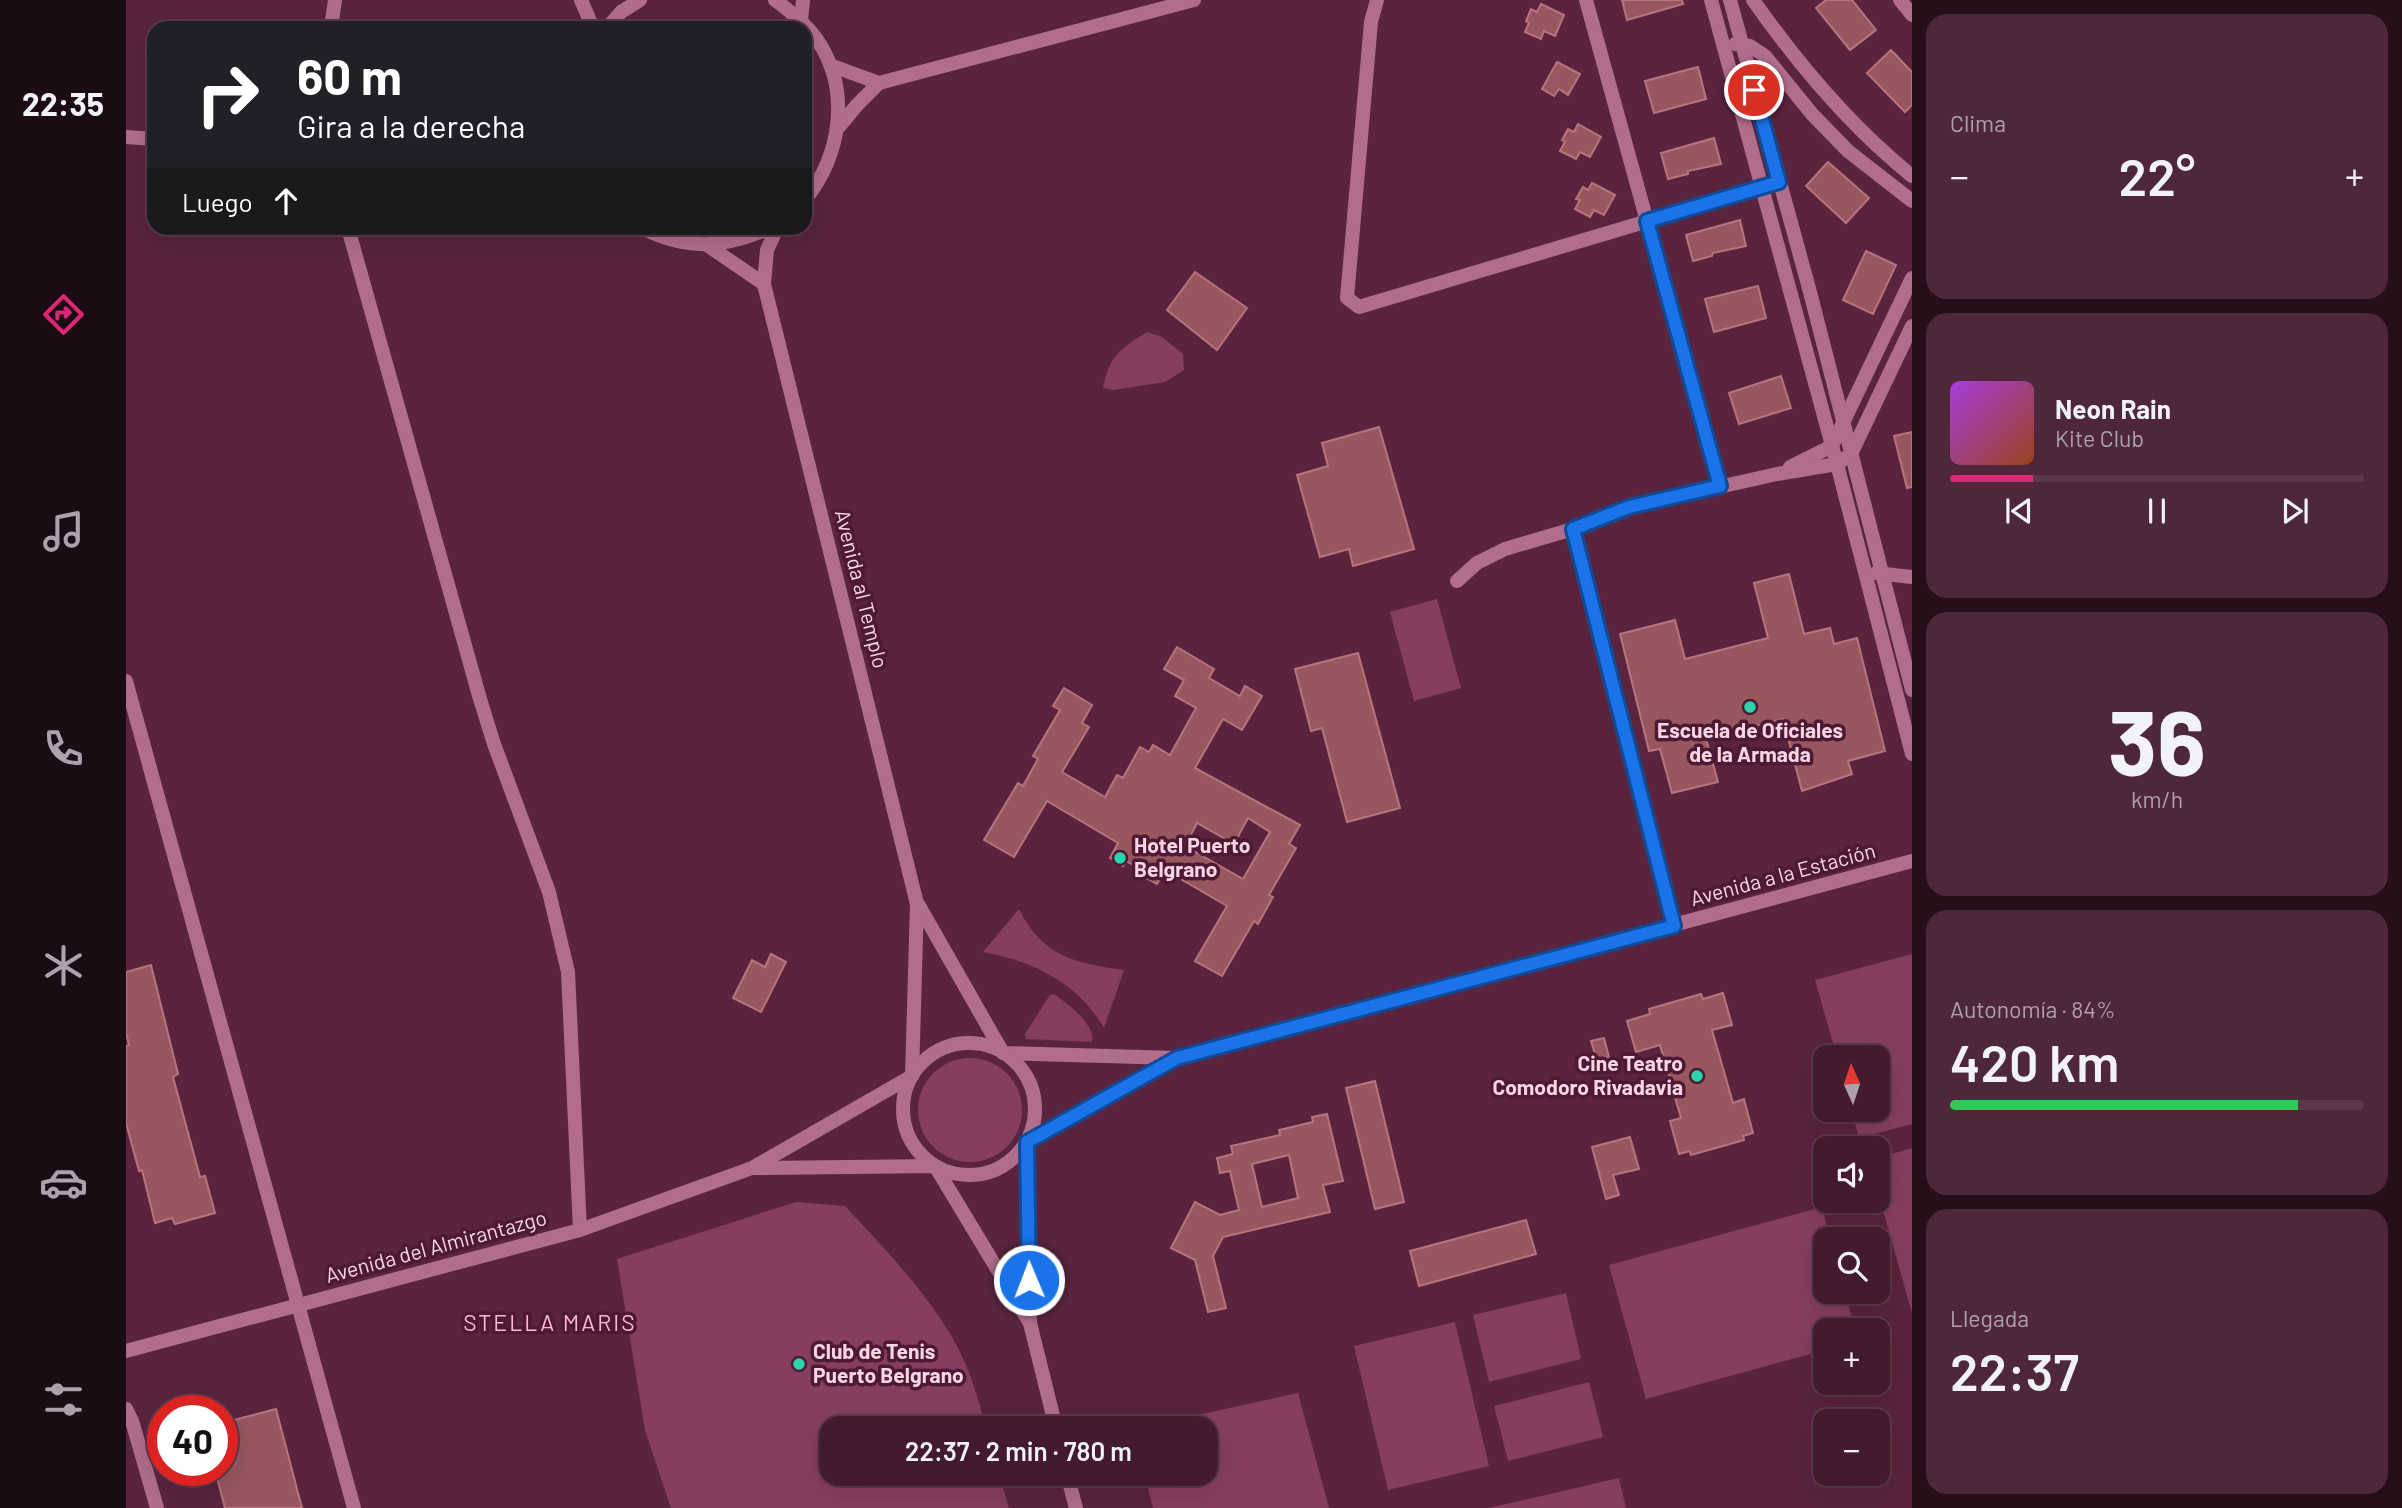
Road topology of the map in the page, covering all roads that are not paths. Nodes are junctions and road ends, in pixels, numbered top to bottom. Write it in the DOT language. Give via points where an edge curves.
graph roads {
  1 [pos="335,0"];
  2 [pos="581,0"];
  3 [pos="640,0"];
  4 [pos="775,0"];
  5 [pos="803,0"];
  6 [pos="1194,0"];
  7 [pos="1377,0"];
  8 [pos="1586,0"];
  9 [pos="1711,0"];
  10 [pos="1730,0"];
  11 [pos="1753,0"];
  12 [pos="1900,0"];
  13 [pos="1912,15"];
  14 [pos="801,20"];
  15 [pos="332,21"];
  16 [pos="590,21"];
  17 [pos="613,21"];
  18 [pos="812,34"];
  19 [pos="1742,44"];
  20 [pos="1724,45"];
  21 [pos="830,65"];
  22 [pos="879,83"];
  23 [pos="838,128"];
  24 [pos="126,137"];
  25 [pos="147,138"];
  26 [pos="1912,176"];
  27 [pos="1779,182"];
  28 [pos="1762,188"];
  29 [pos="812,192"];
  30 [pos="1912,201"];
  31 [pos="1647,221"];
  32 [pos="350,235"];
  33 [pos="658,235"];
  34 [pos="753,235"];
  35 [pos="774,235"];
  36 [pos="707,245"];
  37 [pos="1912,278"];
  38 [pos="764,284"];
  39 [pos="1912,326"];
  40 [pos="1843,424"];
  41 [pos="1832,446"];
  42 [pos="1851,454"];
  43 [pos="1837,464"];
  44 [pos="1777,474"];
  45 [pos="1720,486"];
  46 [pos="1573,529"];
  47 [pos="1865,572"];
  48 [pos="1883,574"];
  49 [pos="1912,577"];
  50 [pos="1457,581"];
  51 [pos="126,681"];
  52 [pos="1912,690"];
  53 [pos="1912,754"];
  54 [pos="1912,862"];
  55 [pos="917,904"];
  56 [pos="1674,926"];
  57 [pos="1003,1053"];
  58 [pos="1177,1058"];
  59 [pos="912,1076"];
  60 [pos="1027,1142"];
  61 [pos="935,1166"];
  62 [pos="752,1168"];
  63 [pos="580,1230"];
  64 [pos="297,1307"];
  65 [pos="1030,1323"];
  66 [pos="126,1351"];
  67 [pos="126,1409"];
  68 [pos="1053,1416"];
  69 [pos="1070,1486"];
  70 [pos="156,1508"];
  71 [pos="354,1508"];
  72 [pos="1076,1508"];
  1 -- 15 [label="street"];
  2 -- 16 [label="street"];
  3 -- 17 [label="street"];
  4 -- 14 [label="street"];
  5 -- 14 [label="street"];
  6 -- 22 [label="street"];
  7 -- 31 [label="street" via="1371,22 1347,298 1359,307"];
  8 -- 31 [label="street"];
  9 -- 20 [label="street"];
  10 -- 19 [label="street"];
  11 -- 26 [label="street" via="1863,133"];
  12 -- 13 [label="street"];
  18 -- 21 [label="street"];
  19 -- 20 [label="street"];
  19 -- 27 [label="street"];
  19 -- 30 [label="street" via="1765,56 1849,151"];
  20 -- 28 [label="street"];
  21 -- 22 [label="street"];
  21 -- 23 [label="street" via="838,96"];
  22 -- 23 [label="street"];
  23 -- 29 [label="street" via="832,156"];
  24 -- 25 [label="street"];
  27 -- 28 [label="street"];
  27 -- 40 [label="street"];
  28 -- 31 [label="street"];
  28 -- 41 [label="street"];
  31 -- 45 [label="street"];
  32 -- 63 [label="street" via="480,699 559,926 568,972"];
  33 -- 36 [label="street"];
  34 -- 36 [label="street"];
  35 -- 38 [label="street, Avenida al Templo" via="767,250"];
  36 -- 38 [label="street"];
  37 -- 40 [label="street"];
  38 -- 55 [label="street, Avenida al Templo"];
  39 -- 42 [label="street"];
  40 -- 41 [label="street"];
  40 -- 42 [label="street"];
  41 -- 43 [label="street"];
  41 -- 44 [label="street"];
  42 -- 43 [label="street"];
  42 -- 48 [label="street"];
  43 -- 44 [label="street"];
  43 -- 47 [label="street"];
  44 -- 45 [label="street"];
  45 -- 46 [label="street" via="1629,507"];
  46 -- 50 [label="street" via="1505,549 1477,563"];
  46 -- 56 [label="street"];
  47 -- 48 [label="street"];
  47 -- 53 [label="street"];
  48 -- 49 [label="street"];
  48 -- 52 [label="street"];
  51 -- 64 [label="street"];
  54 -- 56 [label="street, Avenida a la Estación"];
  55 -- 57 [label="street"];
  55 -- 59 [label="street"];
  56 -- 58 [label="street, Avenida a la Estación"];
  57 -- 58 [label="street"];
  57 -- 59 [label="street" via="979,1044 953,1046 929,1057"];
  57 -- 60 [label="street" via="1019,1066 1033,1092 1034,1123"];
  58 -- 60 [label="street"];
  59 -- 61 [label="street" via="904,1098 906,1130 918,1151"];
  59 -- 62 [label="street"];
  60 -- 61 [label="street" via="1008,1163 991,1172 962,1175"];
  60 -- 65 [label="street"];
  61 -- 62 [label="street"];
  61 -- 65 [label="street"];
  62 -- 63 [label="street, Avenida del Almirantazgo"];
  63 -- 64 [label="street, Avenida del Almirantazgo"];
  64 -- 66 [label="street, Avenida del Almirantazgo"];
  64 -- 71 [label="street"];
  65 -- 68 [label="street"];
  67 -- 70 [label="street"];
  69 -- 72 [label="street"];
}
